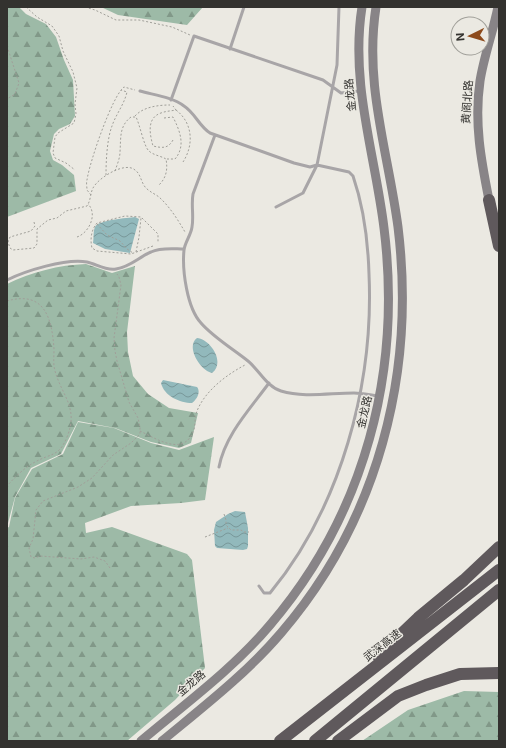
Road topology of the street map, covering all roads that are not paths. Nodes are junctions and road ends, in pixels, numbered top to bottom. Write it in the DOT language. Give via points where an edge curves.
graph roads {
  1 [pos="244,7"];
  2 [pos="339,7"];
  3 [pos="362,7"];
  4 [pos="376,7"];
  5 [pos="498,7"];
  6 [pos="230,49"];
  7 [pos="332,87"];
  8 [pos="361,90"];
  9 [pos="140,91"];
  10 [pos="172,100"];
  11 [pos="216,135"];
  12 [pos="317,165"];
  13 [pos="489,200"];
  14 [pos="276,207"];
  15 [pos="499,246"];
  16 [pos="184,249"];
  17 [pos="7,280"];
  18 [pos="269,383"];
  19 [pos="360,393"];
  20 [pos="380,397"];
  21 [pos="219,466"];
  22 [pos="499,547"];
  23 [pos="499,570"];
  24 [pos="260,586"];
  25 [pos="499,590"];
  26 [pos="499,673"];
  27 [pos="333,700"];
  28 [pos="141,741"];
  29 [pos="162,741"];
  30 [pos="280,741"];
  31 [pos="315,741"];
  32 [pos="338,741"];
  1 -- 6 [label="lane"];
  2 -- 7 [label="lane" via="336,65"];
  3 -- 8 [label="street, 金龙路" via="358,49"];
  4 -- 29 [label="street" via="372,38 374,84 398,227 402,293 398,374 382,447 350,529 330,565 294,617 239,677"];
  5 -- 13 [label="street, 黄阁北路" via="483,66 477,108 479,144"];
  6 -- 7 [label="lane" via="323,80"];
  6 -- 10 [label="lane" via="194,36"];
  7 -- 8 [label="lane" via="341,93"];
  7 -- 12 [label="lane"];
  8 -- 20 [label="street, 金龙路" via="382,208 388,271 388,337"];
  9 -- 10 [label="lane"];
  10 -- 11 [label="lane" via="184,105 204,129"];
  11 -- 12 [label="lane" via="294,162"];
  11 -- 16 [label="lane" via="193,194 192,226"];
  12 -- 14 [label="lane" via="304,193"];
  12 -- 19 [label="lane" via="351,174 364,213 370,308 366,366"];
  13 -- 15 [label="highway"];
  16 -- 17 [label="lane" via="151,252 133,263 112,270 86,262 68,262 25,272"];
  16 -- 18 [label="lane" via="184,270 197,318 208,330 250,363"];
  18 -- 19 [label="lane" via="278,390 296,394"];
  18 -- 21 [label="lane" via="232,434 223,450"];
  19 -- 20 [label="lane"];
  19 -- 24 [label="lane" via="337,472 310,535 288,571 270,593 264,593"];
  20 -- 28 [label="street, 金龙路" via="369,444 349,499 328,542 299,588 270,626 243,654"];
  22 -- 27 [label="highway" via="418,618"];
  23 -- 27 [label="highway, 武深高速"];
  25 -- 31 [label="highway"];
  26 -- 32 [label="highway" via="460,674 398,696"];
  27 -- 30 [label="highway, 武深高速"];
}
